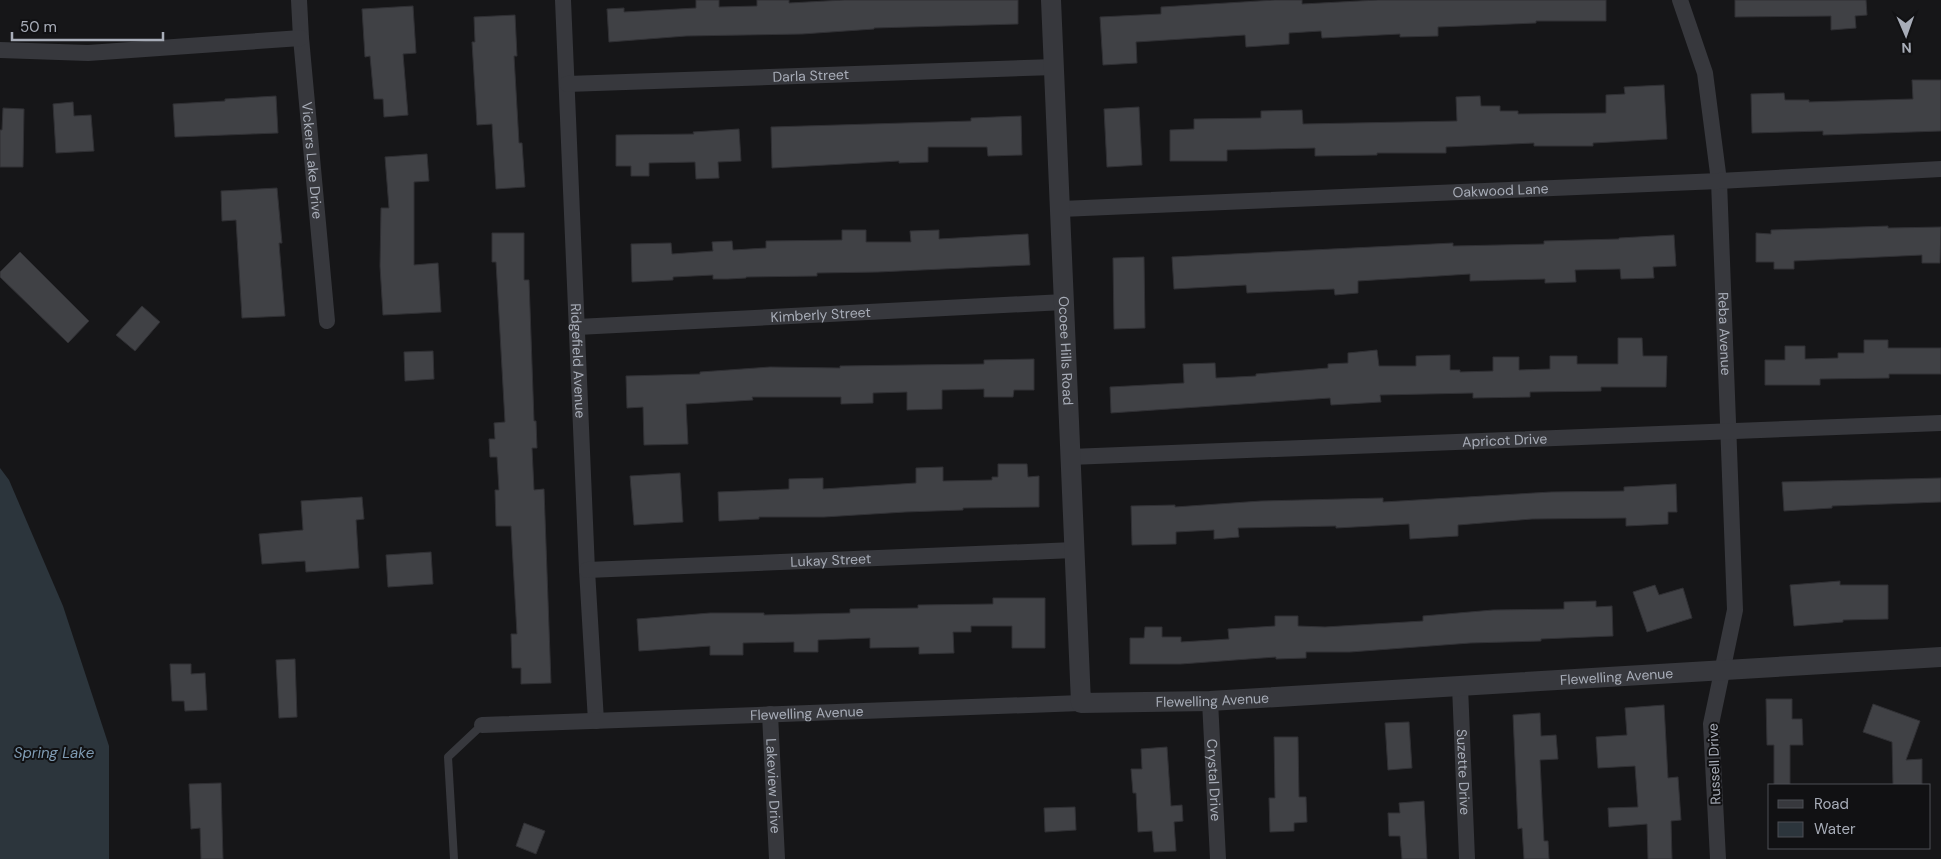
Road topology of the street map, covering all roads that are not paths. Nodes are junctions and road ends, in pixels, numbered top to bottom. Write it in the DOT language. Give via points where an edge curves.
graph roads {
  1 [pos="299,0"];
  2 [pos="563,0"];
  3 [pos="1051,0"];
  4 [pos="1680,0"];
  5 [pos="301,38"];
  6 [pos="0,50"];
  7 [pos="1055,67"];
  8 [pos="567,84"];
  9 [pos="1941,169"];
  10 [pos="1719,181"];
  11 [pos="1061,209"];
  12 [pos="1064,302"];
  13 [pos="327,321"];
  14 [pos="577,327"];
  15 [pos="1941,423"];
  16 [pos="1728,431"];
  17 [pos="1070,457"];
  18 [pos="1074,550"];
  19 [pos="587,570"];
  20 [pos="1941,657"];
  21 [pos="1723,670"];
  22 [pos="1460,686"];
  23 [pos="1210,701"];
  24 [pos="1081,703"];
  25 [pos="770,714"];
  26 [pos="596,721"];
  27 [pos="482,726"];
  28 [pos="454,859"];
  29 [pos="777,859"];
  30 [pos="1218,859"];
  31 [pos="1467,859"];
  32 [pos="1718,859"];
  1 -- 5 [label="street, Vickers Lake Drive"];
  2 -- 8 [label="street, Ridgefield Avenue"];
  3 -- 7 [label="street, Ocoee Hills Road"];
  4 -- 10 [label="street, Reba Avenue" via="1705,73"];
  5 -- 6 [label="street" via="88,53"];
  5 -- 13 [label="street, Vickers Lake Drive"];
  7 -- 8 [label="street, Darla Street"];
  7 -- 11 [label="street, Ocoee Hills Road"];
  8 -- 14 [label="street, Ridgefield Avenue"];
  9 -- 10 [label="street, Oakwood Lane"];
  10 -- 11 [label="street, Oakwood Lane"];
  10 -- 16 [label="street, Reba Avenue"];
  11 -- 12 [label="street, Ocoee Hills Road"];
  12 -- 14 [label="street, Kimberly Street"];
  12 -- 17 [label="street, Ocoee Hills Road"];
  14 -- 19 [label="street, Ridgefield Avenue"];
  15 -- 16 [label="street, Apricot Drive"];
  16 -- 17 [label="street, Apricot Drive"];
  16 -- 21 [label="street, Reba Avenue" via="1735,610"];
  17 -- 18 [label="street, Ocoee Hills Road"];
  18 -- 19 [label="street, Lukay Street"];
  18 -- 24 [label="street, Ocoee Hills Road"];
  19 -- 26 [label="street, Ridgefield Avenue"];
  20 -- 21 [label="street, Flewelling Avenue"];
  21 -- 22 [label="street, Flewelling Avenue"];
  21 -- 32 [label="street, Russell Drive" via="1711,724"];
  22 -- 23 [label="street, Flewelling Avenue"];
  22 -- 31 [label="street, Suzette Drive"];
  23 -- 24 [label="street, Flewelling Avenue"];
  23 -- 30 [label="street, Crystal Drive"];
  24 -- 25 [label="street, Flewelling Avenue"];
  25 -- 26 [label="street, Flewelling Avenue"];
  25 -- 29 [label="street, Lakeview Drive"];
  26 -- 27 [label="street, Flewelling Avenue"];
  27 -- 28 [label="lane" via="448,756"];
}
